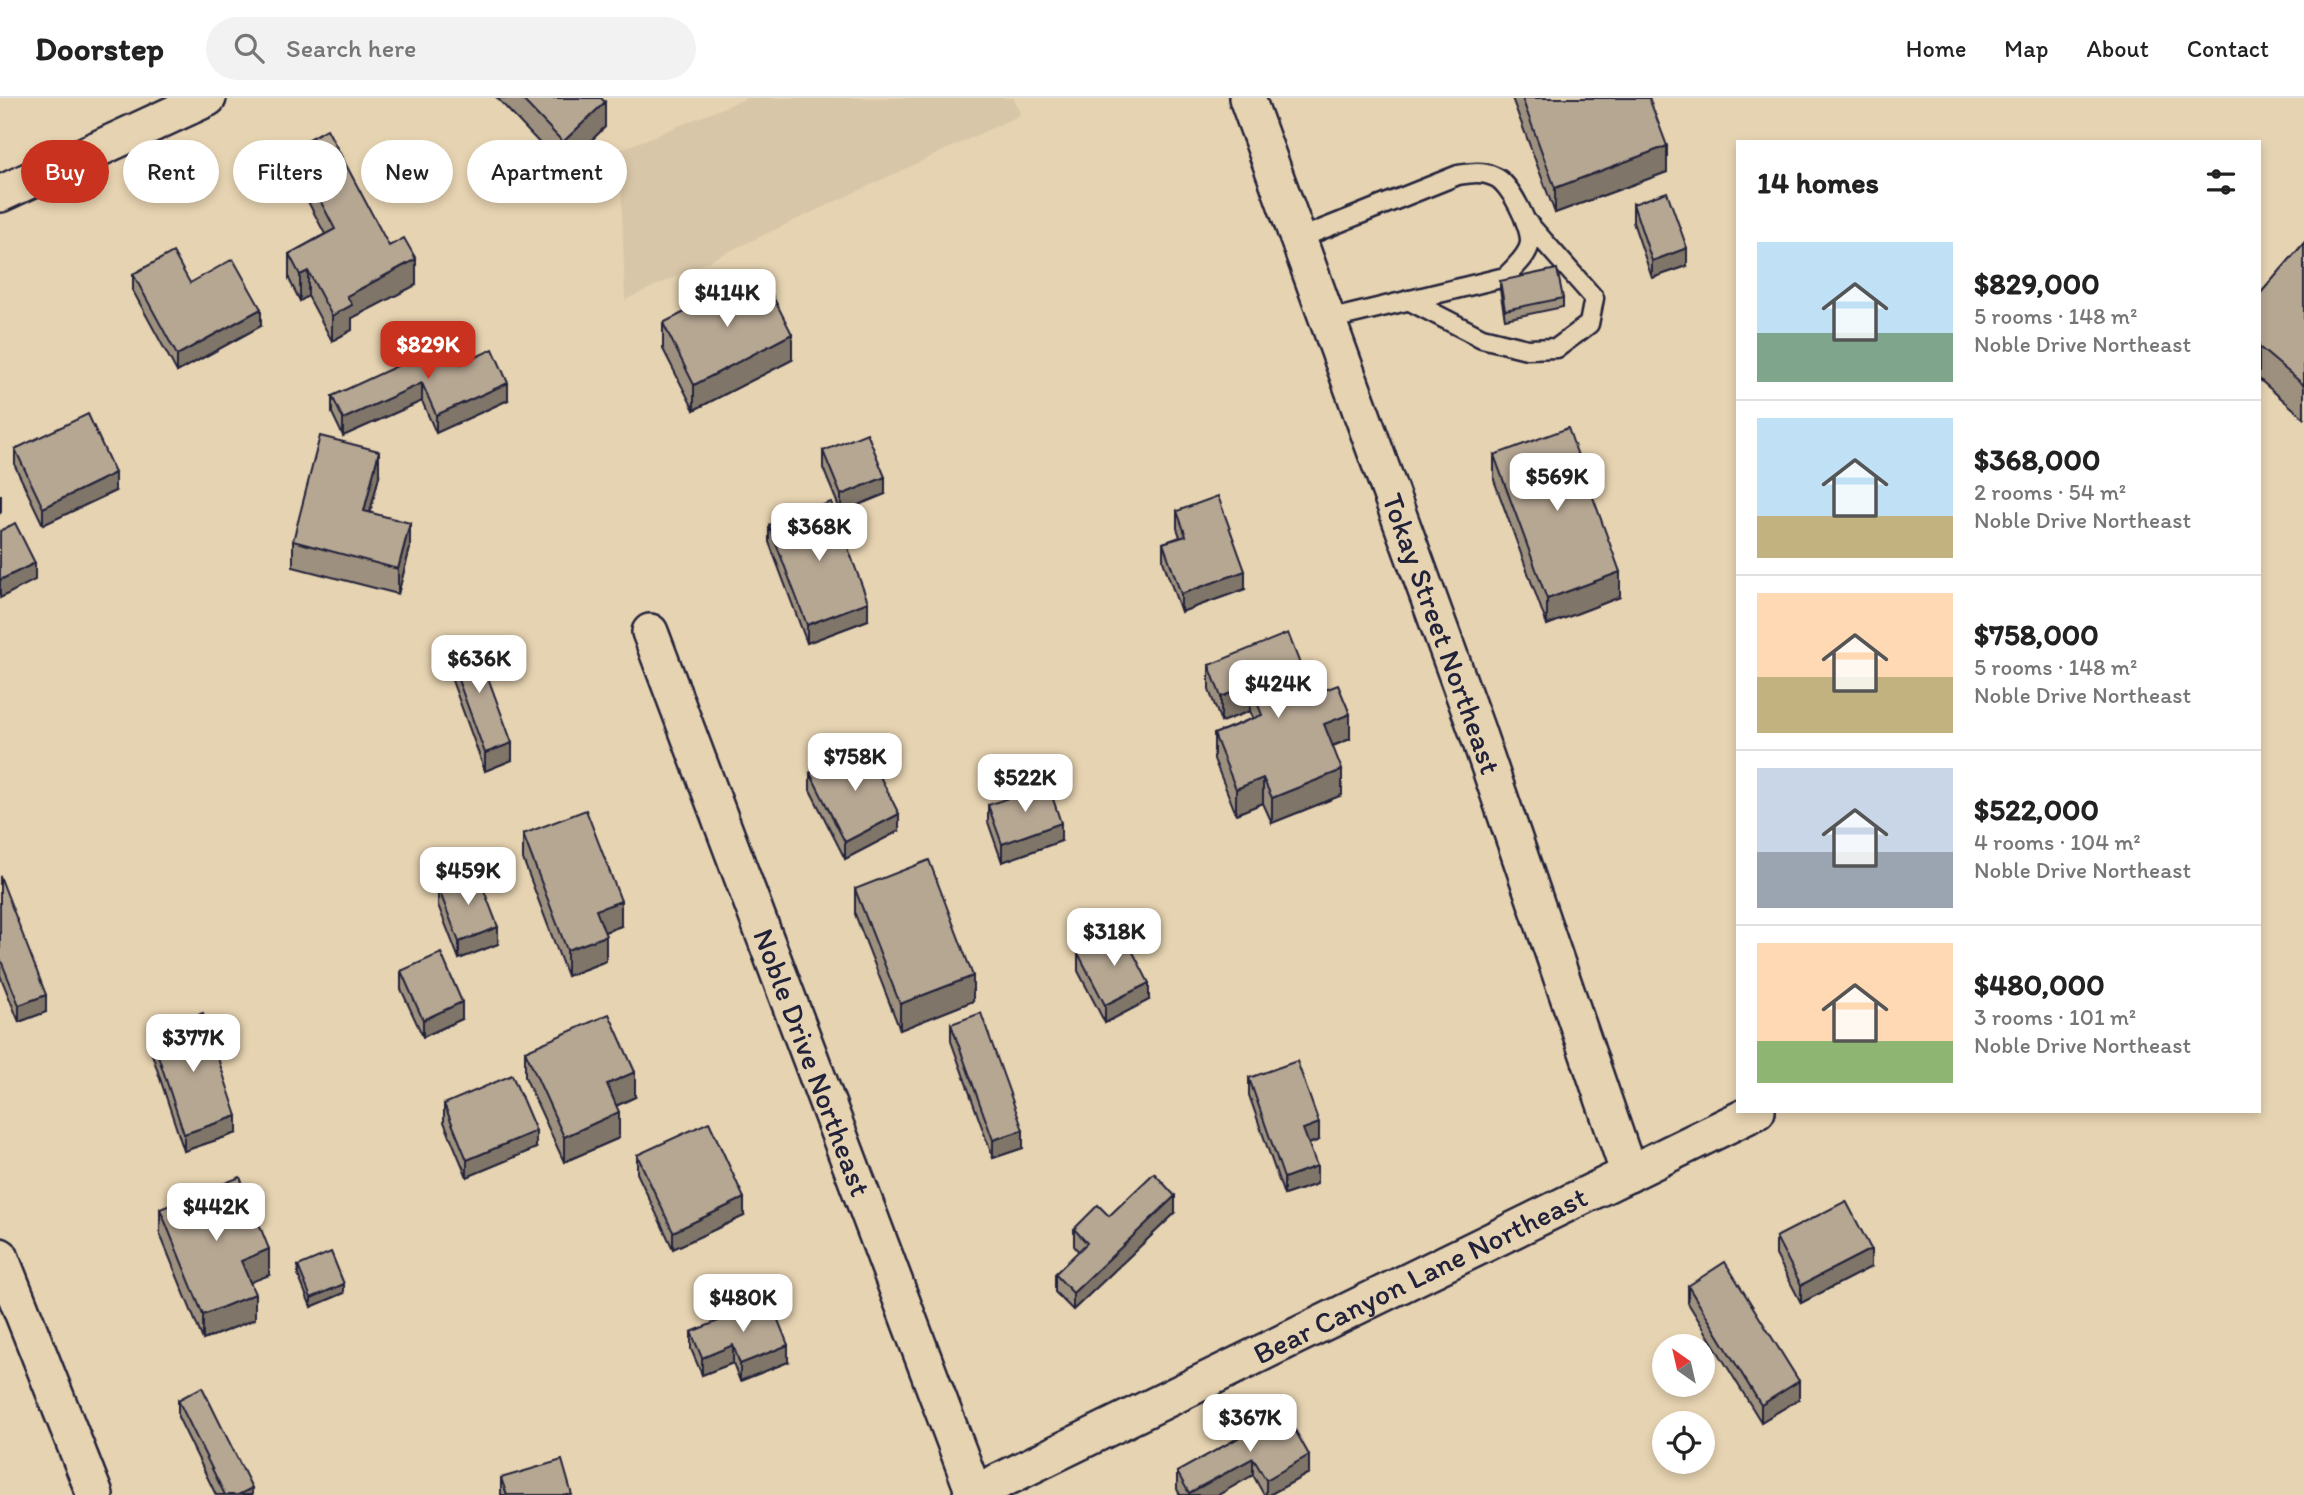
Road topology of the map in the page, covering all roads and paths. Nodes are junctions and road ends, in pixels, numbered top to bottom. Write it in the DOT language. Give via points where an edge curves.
graph roads {
  1 [pos="208,98"];
  2 [pos="1247,98"];
  3 [pos="0,194"];
  4 [pos="1526,221"];
  5 [pos="1298,239"];
  6 [pos="1408,300"];
  7 [pos="1328,320"];
  8 [pos="650,632"];
  9 [pos="1753,1113"];
  10 [pos="1629,1174"];
  11 [pos="0,1256"];
  12 [pos="972,1494"];
  13 [pos="95,1495"];
  1 -- 3 [label="street"];
  2 -- 5 [label="street, Tokay Street Northeast"];
  4 -- 5 [label="lane" via="1498,177 1478,172 1458,175"];
  4 -- 6 [label="lane" via="1531,243 1506,277"];
  4 -- 6 [label="lane" via="1594,298 1589,324 1557,348 1527,348 1482,338"];
  5 -- 7 [label="street, Tokay Street Northeast"];
  6 -- 7 [label="lane"];
  7 -- 10 [label="street, Tokay Street Northeast" via="1476,728"];
  8 -- 12 [label="street, Noble Drive Northeast"];
  9 -- 10 [label="street, Bear Canyon Lane Northeast"];
  10 -- 12 [label="street, Bear Canyon Lane Northeast"];
  11 -- 13 [label="street"];
}
